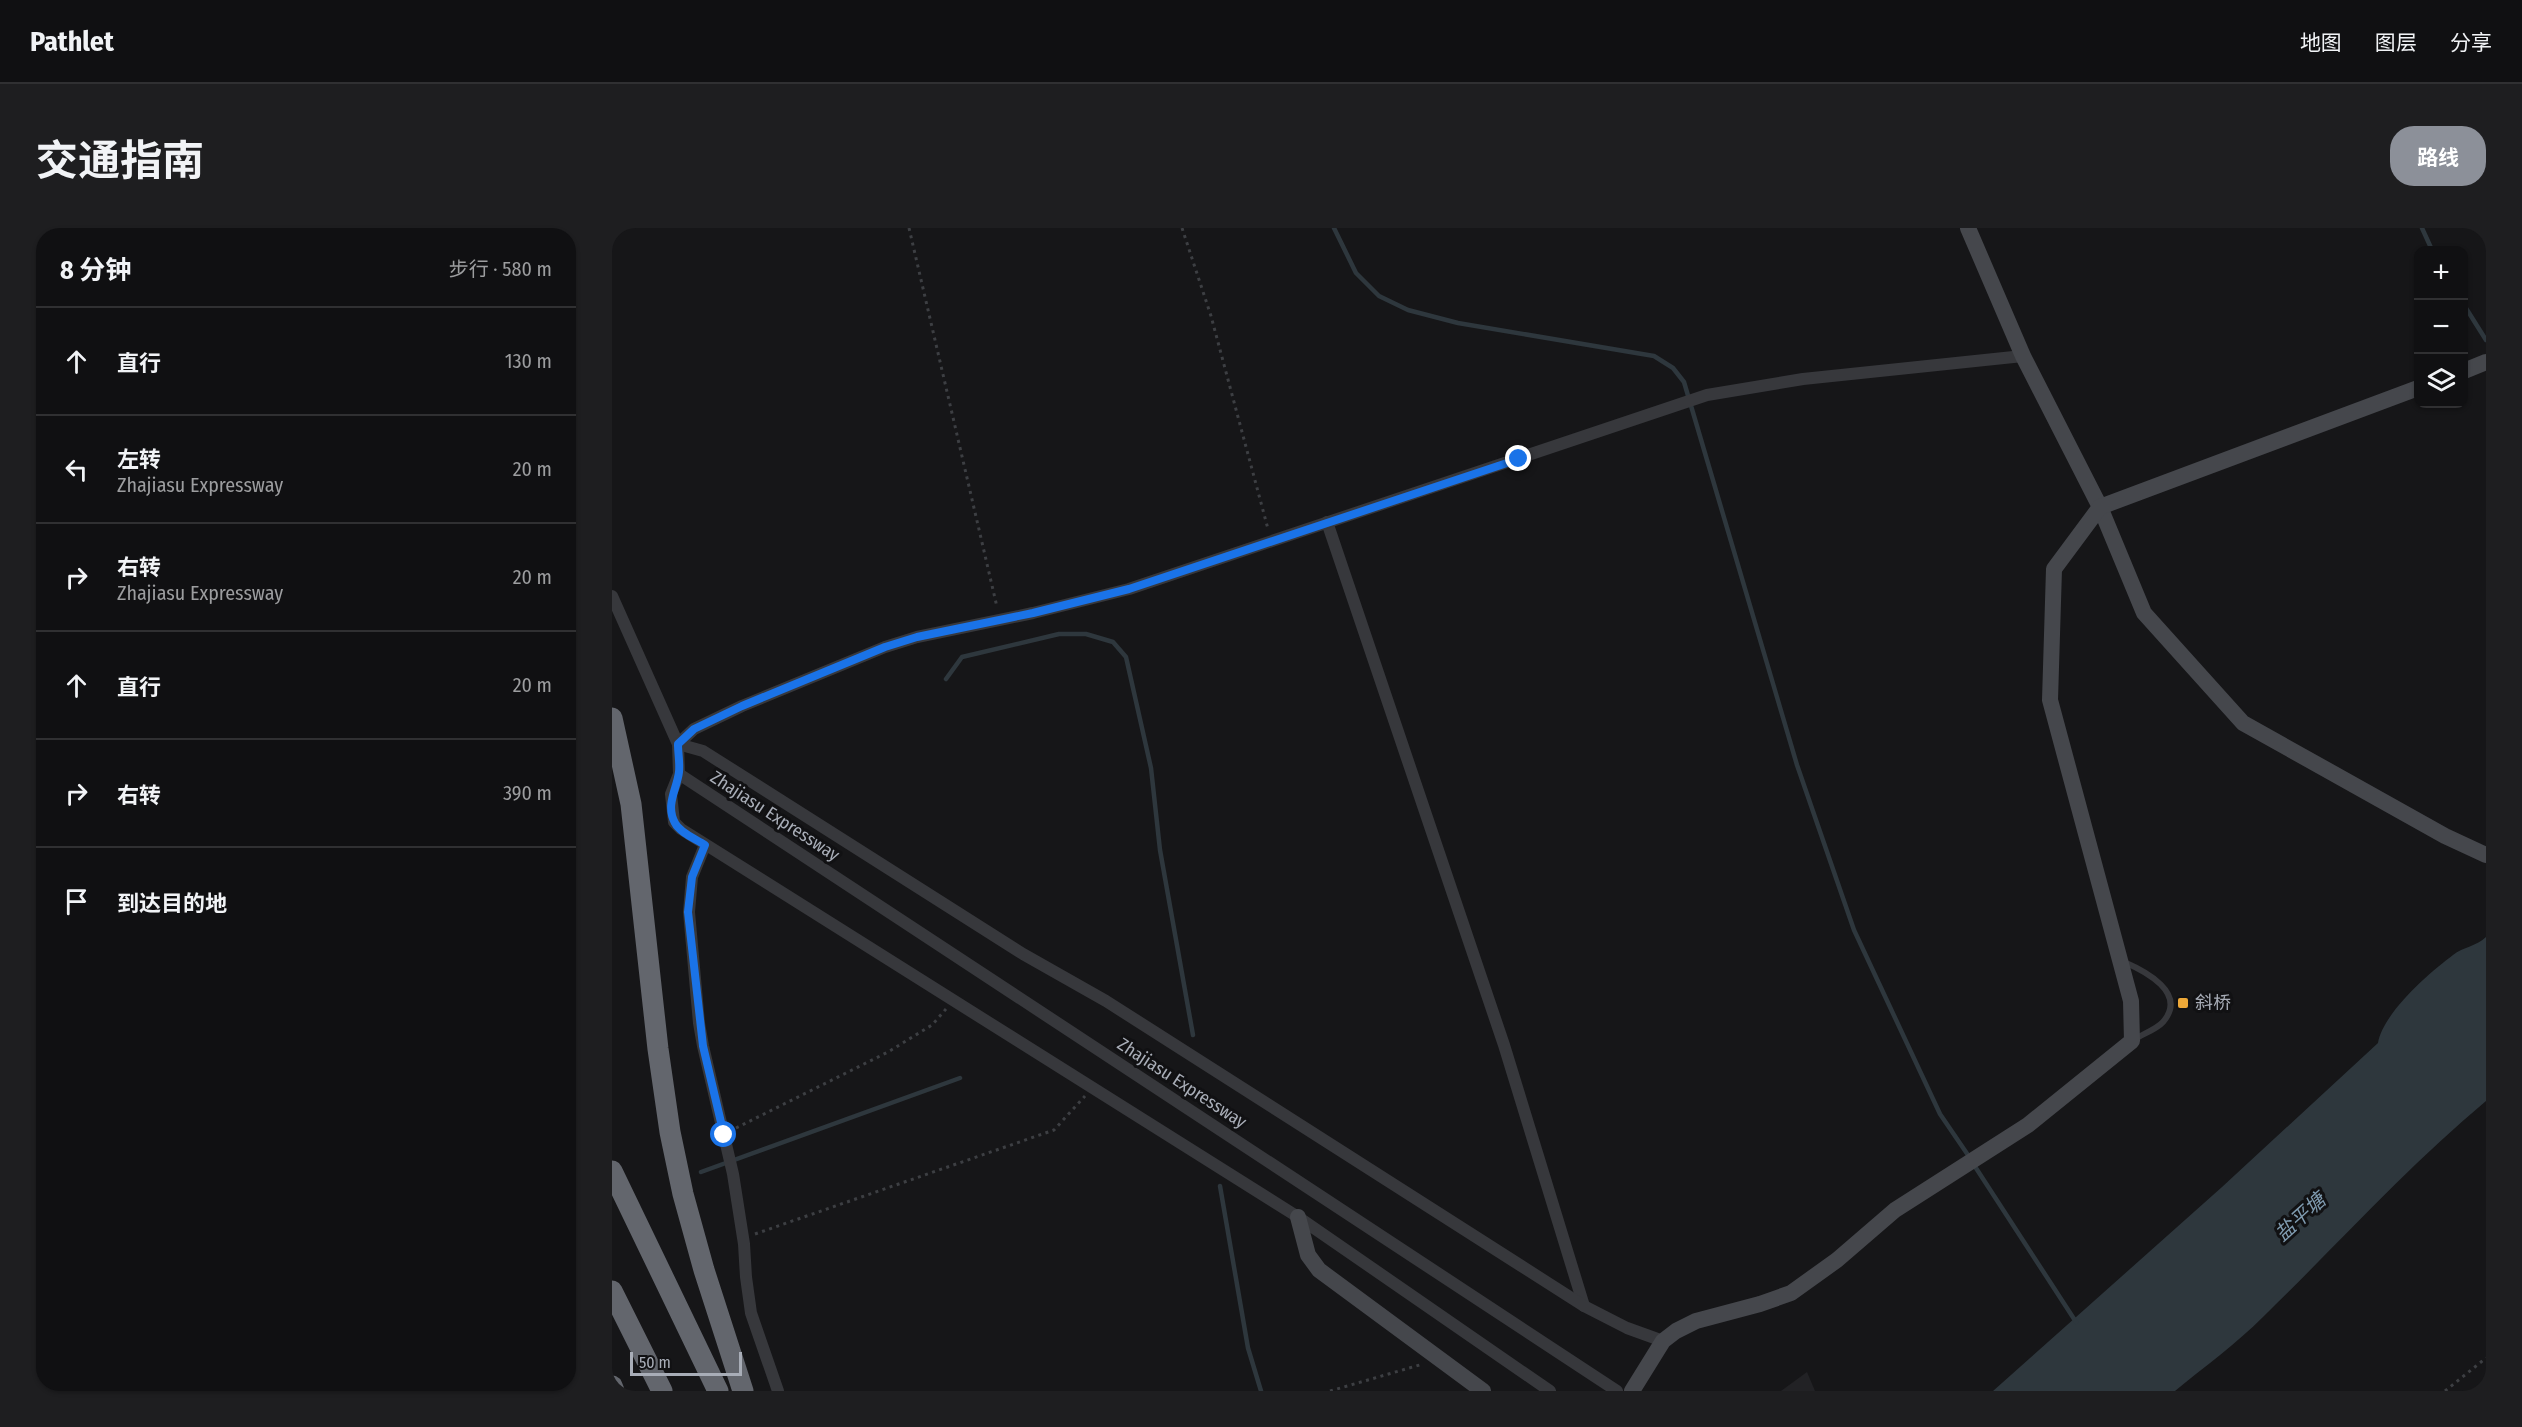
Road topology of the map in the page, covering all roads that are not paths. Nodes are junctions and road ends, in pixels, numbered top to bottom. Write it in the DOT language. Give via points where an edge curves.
graph roads {
  1 [pos="1968,228"];
  2 [pos="2023,356"];
  3 [pos="2414,389"];
  4 [pos="2100,507"];
  5 [pos="1327,522"];
  6 [pos="612,596"];
  7 [pos="612,718"];
  8 [pos="678,744"];
  9 [pos="679,774"];
  10 [pos="705,845"];
  11 [pos="2486,855"];
  12 [pos="2120,960"];
  13 [pos="2132,1041"];
  14 [pos="612,1172"];
  15 [pos="1298,1217"];
  16 [pos="612,1291"];
  17 [pos="1584,1306"];
  18 [pos="1663,1341"];
  19 [pos="658,1383"];
  20 [pos="612,1386"];
  21 [pos="614,1391"];
  22 [pos="718,1391"];
  23 [pos="743,1391"];
  24 [pos="778,1391"];
  25 [pos="1483,1391"];
  26 [pos="1550,1391"];
  27 [pos="1617,1391"];
  28 [pos="1632,1391"];
  1 -- 2 [label="street"];
  2 -- 4 [label="street"];
  2 -- 5 [label="street" via="1803,379 1707,395"];
  3 -- 4 [label="street"];
  4 -- 11 [label="street" via="2144,613 2243,723"];
  4 -- 12 [label="street" via="2054,569 2050,700"];
  5 -- 8 [label="street" via="1129,589 885,647 742,706 694,729"];
  5 -- 17 [label="street" via="1504,1045"];
  6 -- 8 [label="street"];
  7 -- 23 [label="highway" via="631,804 670,1132 704,1270"];
  8 -- 9 [label="street"];
  8 -- 17 [label="street" via="704,751"];
  9 -- 10 [label="street" via="671,794 674,822"];
  9 -- 27 [label="street, Zhajiasu Expressway"];
  10 -- 15 [label="street"];
  10 -- 24 [label="street" via="692,877 688,912 703,1046 733,1174 751,1313"];
  12 -- 13 [label="street" via="2131,1002"];
  12 -- 13 [label="lane" via="2144,971 2167,989 2170,1006 2164,1022"];
  13 -- 18 [label="street" via="2028,1125 1895,1210 1791,1293 1696,1321"];
  14 -- 22 [label="highway"];
  15 -- 25 [label="street" via="1308,1255 1319,1270"];
  15 -- 26 [label="street"];
  16 -- 19 [label="highway"];
  17 -- 18 [label="street"];
  18 -- 28 [label="street"];
  20 -- 21 [label="highway"];
}
